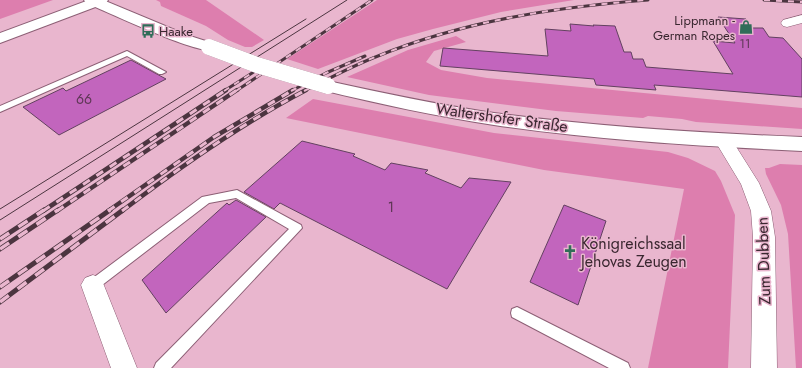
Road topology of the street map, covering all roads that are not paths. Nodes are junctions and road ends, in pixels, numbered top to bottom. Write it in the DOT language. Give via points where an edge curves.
graph roads {
  1 [pos="74,0"];
  2 [pos="124,0"];
  3 [pos="95,1"];
  4 [pos="802,19"];
  5 [pos="787,24"];
  6 [pos="0,28"];
  7 [pos="0,38"];
  8 [pos="209,47"];
  9 [pos="162,72"];
  10 [pos="0,109"];
  11 [pos="724,141"];
  12 [pos="802,144"];
  13 [pos="93,285"];
  14 [pos="517,313"];
  15 [pos="124,368"];
  16 [pos="161,368"];
  17 [pos="623,368"];
  18 [pos="764,368"];
  1 -- 6 [label="main road"];
  2 -- 8 [label="main road, Waltershofer Straße" via="188,30"];
  3 -- 7 [label="main road"];
  3 -- 8 [label="main road, Waltershofer Straße"];
  4 -- 5 [label="street"];
  8 -- 11 [label="main road, Waltershofer Straße, bridge" via="257,65 328,86 411,104 518,122"];
  9 -- 10 [label="lane" via="127,53"];
  11 -- 12 [label="main road, Waltershofer Straße"];
  11 -- 18 [label="street, Zum Dubben" via="752,187 761,211 764,237"];
  13 -- 15 [label="street"];
  13 -- 16 [label="lane" via="206,200 237,194 297,228"];
  14 -- 17 [label="lane"];
}
